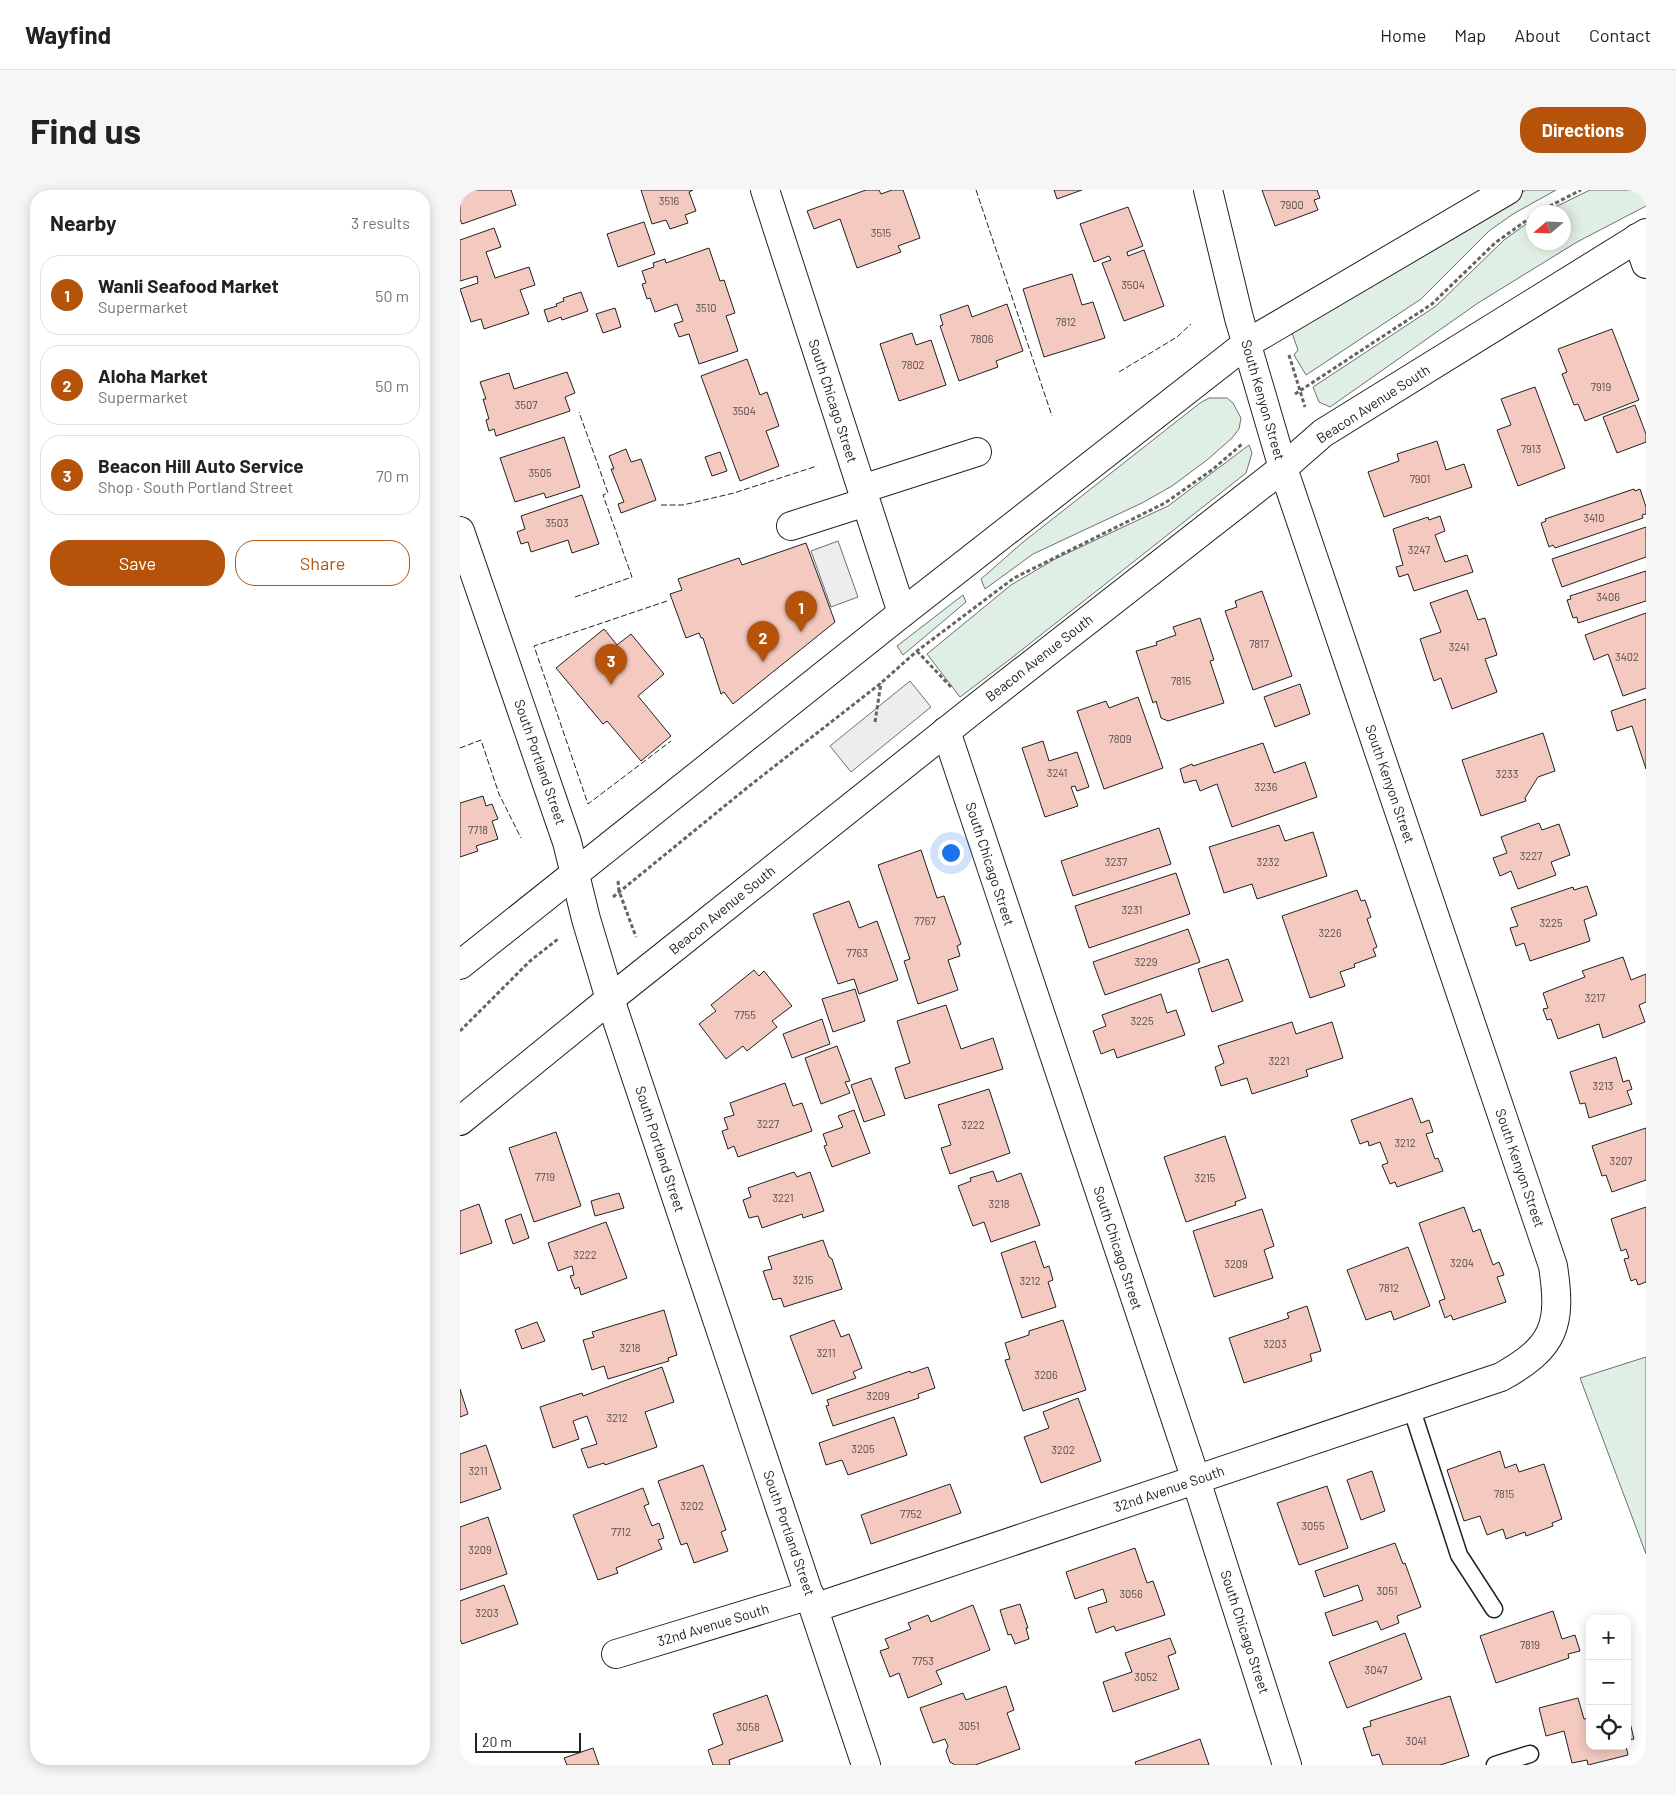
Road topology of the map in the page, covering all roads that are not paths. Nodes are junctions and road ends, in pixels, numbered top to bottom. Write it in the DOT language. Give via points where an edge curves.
graph roads {
  1 [pos="765,190"];
  2 [pos="1208,190"];
  3 [pos="1508,190"];
  4 [pos="1642,236"];
  5 [pos="1646,264"];
  6 [pos="1246,344"];
  7 [pos="977,452"];
  8 [pos="1283,468"];
  9 [pos="864,495"];
  10 [pos="791,526"];
  11 [pos="460,530"];
  12 [pos="902,613"];
  13 [pos="946,731"];
  14 [pos="576,874"];
  15 [pos="460,965"];
  16 [pos="610,999"];
  17 [pos="460,1122"];
  18 [pos="1521,1366"];
  19 [pos="1411,1407"];
  20 [pos="1196,1480"];
  21 [pos="812,1601"];
  22 [pos="1494,1609"];
  23 [pos="616,1654"];
  24 [pos="1530,1754"];
  25 [pos="866,1765"];
  26 [pos="1287,1765"];
  27 [pos="1495,1765"];
  1 -- 9 [label="street, South Chicago Street"];
  2 -- 6 [label="street, South Kenyon Street"];
  3 -- 6 [label="street"];
  4 -- 5 [label="street"];
  4 -- 8 [label="street, Beacon Avenue South" via="1323,433"];
  6 -- 8 [label="street, South Kenyon Street"];
  6 -- 12 [label="street"];
  7 -- 9 [label="street"];
  8 -- 13 [label="street, Beacon Avenue South"];
  8 -- 18 [label="street, South Kenyon Street" via="1553,1266 1558,1295 1556,1320 1549,1337"];
  9 -- 10 [label="street"];
  9 -- 12 [label="street, South Chicago Street"];
  11 -- 14 [label="street, South Portland Street"];
  12 -- 14 [label="street"];
  13 -- 16 [label="street, Beacon Avenue South"];
  13 -- 20 [label="street, South Chicago Street"];
  14 -- 15 [label="street"];
  14 -- 16 [label="street, South Portland Street"];
  16 -- 17 [label="street, Beacon Avenue South"];
  16 -- 21 [label="street, South Portland Street"];
  18 -- 19 [label="street, 32nd Avenue South" via="1501,1377"];
  19 -- 20 [label="street, 32nd Avenue South"];
  19 -- 22 [label="lane" via="1459,1555"];
  20 -- 21 [label="street, 32nd Avenue South"];
  20 -- 26 [label="street, South Chicago Street"];
  21 -- 23 [label="street, 32nd Avenue South"];
  21 -- 25 [label="street, South Portland Street"];
  24 -- 27 [label="lane"];
}
